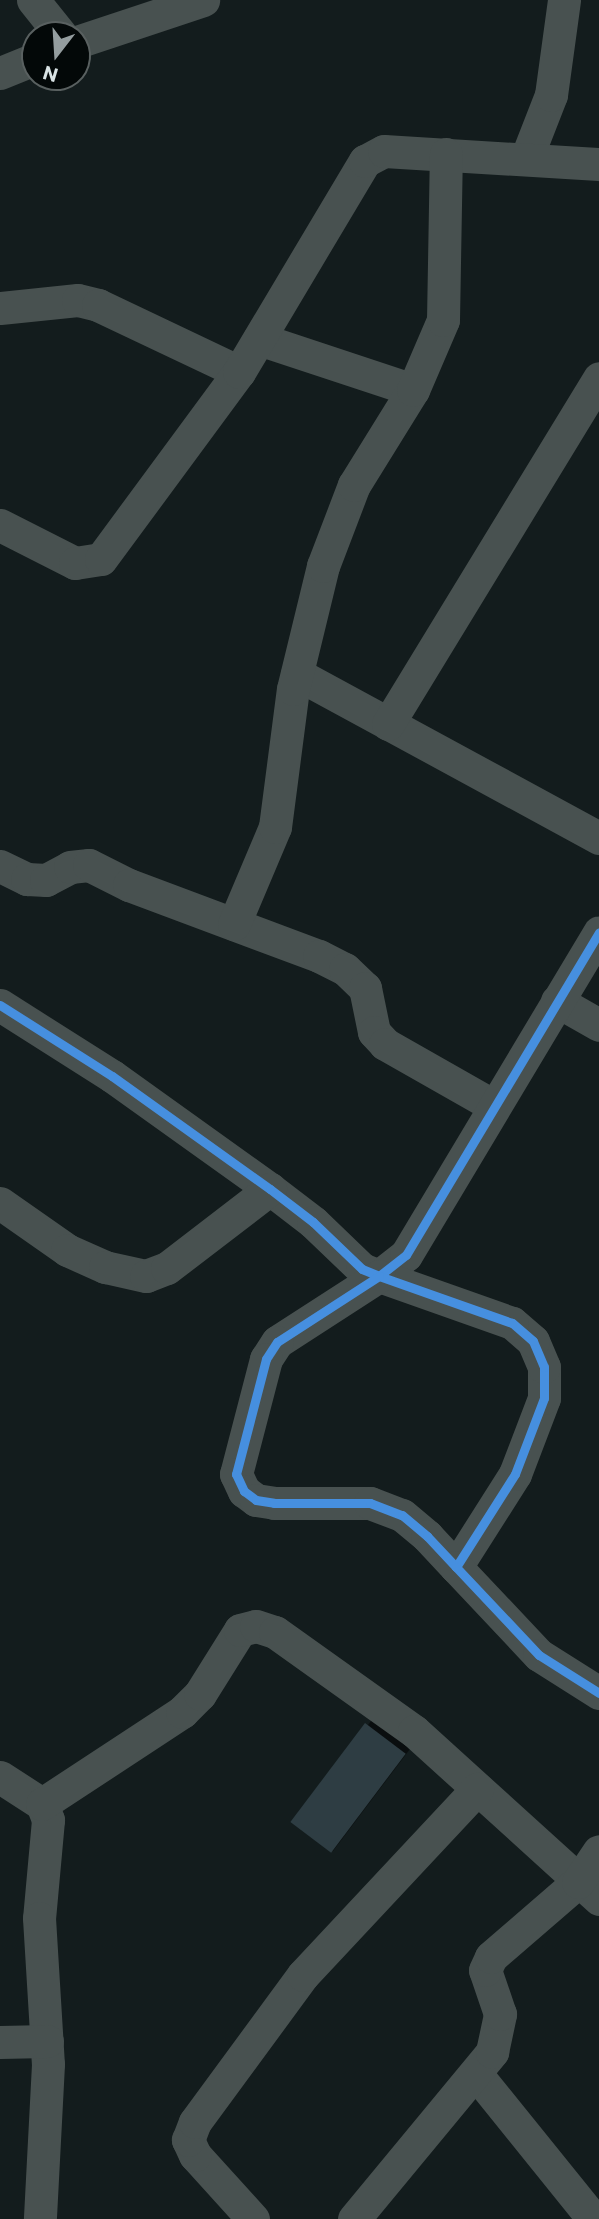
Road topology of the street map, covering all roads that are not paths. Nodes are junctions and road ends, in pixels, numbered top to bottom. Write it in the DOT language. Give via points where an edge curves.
graph roads {
  1 [pos="33,0"];
  2 [pos="202,0"];
  3 [pos="565,0"];
  4 [pos="50,21"];
  5 [pos="91,37"];
  6 [pos="21,65"];
  7 [pos="0,73"];
  8 [pos="446,154"];
  9 [pos="526,159"];
  10 [pos="599,164"];
  11 [pos="0,308"];
  12 [pos="259,339"];
  13 [pos="239,372"];
  14 [pos="599,378"];
  15 [pos="413,390"];
  16 [pos="0,525"];
  17 [pos="297,674"];
  18 [pos="388,724"];
  19 [pos="599,838"];
  20 [pos="0,866"];
  21 [pos="234,924"];
  22 [pos="599,932"];
  23 [pos="557,1001"];
  24 [pos="0,1005"];
  25 [pos="599,1025"];
  26 [pos="494,1106"];
  27 [pos="270,1189"];
  28 [pos="0,1203"];
  29 [pos="379,1276"];
  30 [pos="456,1567"];
  31 [pos="599,1693"];
  32 [pos="0,1777"];
  33 [pos="477,1789"];
  34 [pos="43,1804"];
  35 [pos="599,1851"];
  36 [pos="588,1891"];
  37 [pos="47,2041"];
  38 [pos="0,2042"];
  39 [pos="477,2075"];
  40 [pos="40,2219"];
  41 [pos="253,2219"];
  42 [pos="354,2219"];
  43 [pos="593,2219"];
  1 -- 4 [label="street"];
  2 -- 5 [label="street"];
  3 -- 9 [label="street" via="551,95"];
  6 -- 7 [label="street"];
  8 -- 9 [label="street"];
  8 -- 12 [label="street" via="384,151 365,161"];
  8 -- 15 [label="street" via="443,320"];
  9 -- 10 [label="street"];
  11 -- 13 [label="street" via="78,300 98,304"];
  12 -- 13 [label="street"];
  12 -- 15 [label="street"];
  13 -- 16 [label="street" via="101,559 75,563"];
  14 -- 18 [label="street"];
  15 -- 17 [label="street" via="354,485 323,566"];
  17 -- 18 [label="street"];
  17 -- 21 [label="street" via="275,827"];
  18 -- 19 [label="street"];
  20 -- 21 [label="street" via="27,879 46,880 70,867 89,865"];
  21 -- 26 [label="street" via="345,969 365,988 374,1032 385,1044"];
  22 -- 23 [label="street"];
  23 -- 25 [label="street"];
  23 -- 26 [label="street"];
  24 -- 27 [label="street" via="112,1076"];
  26 -- 29 [label="street" via="406,1255"];
  27 -- 28 [label="street" via="167,1268 146,1276 105,1267 67,1250"];
  27 -- 29 [label="street" via="362,1269"];
  29 -- 30 [label="street" via="512,1324 533,1341 544,1367 544,1398 515,1474"];
  29 -- 30 [label="street" via="276,1342 254,1391 236,1474 244,1491 256,1500 370,1503 402,1515"];
  30 -- 31 [label="street" via="539,1655"];
  32 -- 34 [label="street"];
  33 -- 34 [label="street" via="414,1731 275,1632 256,1626 240,1630 201,1693 182,1712"];
  33 -- 36 [label="street"];
  33 -- 41 [label="street" via="303,1975 195,2122 188,2140 195,2155"];
  34 -- 37 [label="street" via="48,1820 40,1918"];
  35 -- 36 [label="street"];
  36 -- 39 [label="street" via="491,1957 485,1970 500,2014 499,2029 492,2052"];
  37 -- 38 [label="street"];
  37 -- 40 [label="street"];
  39 -- 42 [label="street"];
  39 -- 43 [label="street"];
}
